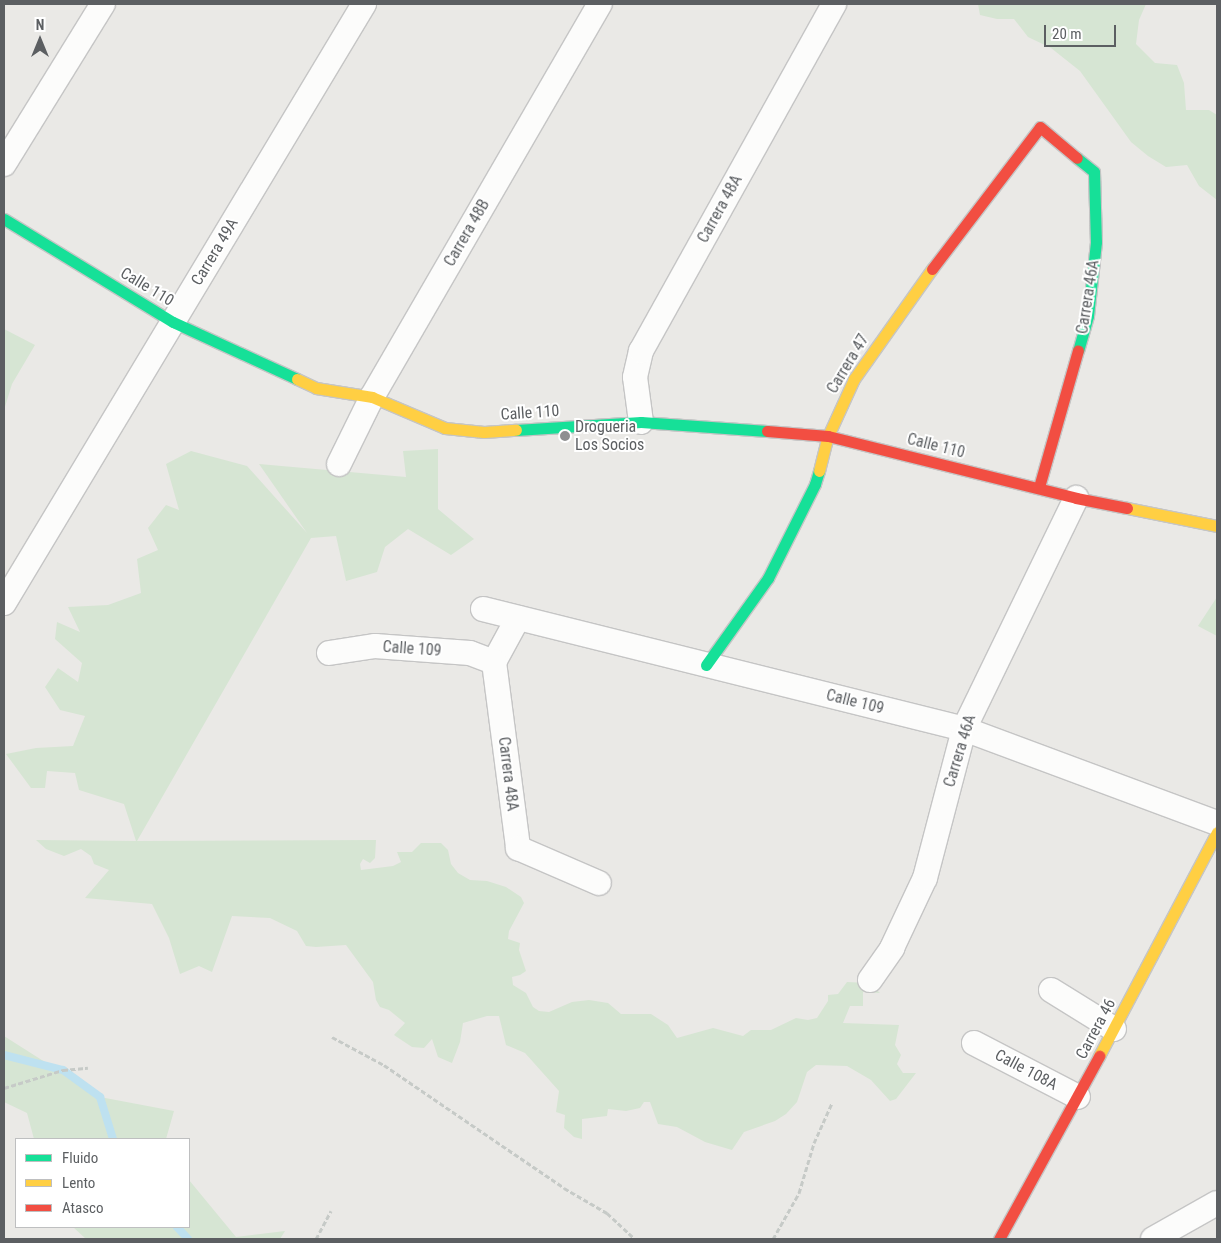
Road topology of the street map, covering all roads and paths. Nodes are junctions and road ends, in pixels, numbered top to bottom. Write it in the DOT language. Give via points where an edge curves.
graph roads {
  1 [pos="103,4"];
  2 [pos="364,4"];
  3 [pos="600,4"];
  4 [pos="834,4"];
  5 [pos="1040,127"];
  6 [pos="4,164"];
  7 [pos="4,219"];
  8 [pos="173,322"];
  9 [pos="372,398"];
  10 [pos="641,422"];
  11 [pos="828,436"];
  12 [pos="339,464"];
  13 [pos="1039,487"];
  14 [pos="1076,498"];
  15 [pos="1217,526"];
  16 [pos="4,604"];
  17 [pos="483,609"];
  18 [pos="518,618"];
  19 [pos="329,653"];
  20 [pos="494,662"];
  21 [pos="706,665"];
  22 [pos="964,729"];
  23 [pos="1217,823"];
  24 [pos="1217,832"];
  25 [pos="599,883"];
  26 [pos="870,980"];
  27 [pos="1051,990"];
  28 [pos="1114,1029"];
  29 [pos="332,1037"];
  30 [pos="974,1043"];
  31 [pos="88,1068"];
  32 [pos="4,1088"];
  33 [pos="1078,1097"];
  34 [pos="832,1103"];
  35 [pos="1217,1203"];
  36 [pos="331,1211"];
  37 [pos="316,1239"];
  38 [pos="635,1239"];
  39 [pos="773,1239"];
  40 [pos="999,1239"];
  41 [pos="1152,1239"];
  1 -- 6 [label="street"];
  2 -- 8 [label="street, Carrera 49A"];
  3 -- 9 [label="street, Carrera 48B"];
  4 -- 10 [label="street, Carrera 48A" via="641,351 635,377"];
  5 -- 11 [label="street, Carrera 47" via="906,303 859,371"];
  5 -- 13 [label="street, Carrera 46A" via="1094,172 1096,242 1088,316"];
  7 -- 8 [label="street, Calle 110"];
  8 -- 9 [label="street, Calle 110" via="316,388"];
  8 -- 16 [label="street, Carrera 49A"];
  9 -- 10 [label="street, Calle 110" via="445,428 484,432"];
  9 -- 12 [label="street, Carrera 48B"];
  10 -- 11 [label="street, Calle 110"];
  11 -- 13 [label="street, Calle 110"];
  11 -- 21 [label="street, Carrera 47" via="815,484 768,578"];
  13 -- 14 [label="street, Calle 110"];
  14 -- 15 [label="street, Calle 110"];
  14 -- 22 [label="street, Carrera 46A"];
  17 -- 18 [label="street, Calle 109"];
  18 -- 20 [label="street"];
  18 -- 21 [label="street, Calle 109"];
  19 -- 20 [label="street, Calle 109" via="375,646 470,653"];
  20 -- 25 [label="street, Carrera 48A" via="518,848"];
  21 -- 22 [label="street, Calle 109"];
  22 -- 23 [label="street, Calle 109"];
  22 -- 26 [label="street, Carrera 46A" via="925,878 892,948"];
  24 -- 28 [label="street, Carrera 46"];
  27 -- 28 [label="street"];
  28 -- 33 [label="street, Carrera 46"];
  29 -- 38 [label="path" via="384,1065 564,1188 607,1213"];
  30 -- 33 [label="street, Calle 108A"];
  31 -- 32 [label="path" via="63,1070"];
  33 -- 40 [label="street, Carrera 46"];
  34 -- 39 [label="path" via="814,1143 799,1193"];
  35 -- 41 [label="street"];
  36 -- 37 [label="path"];
}
